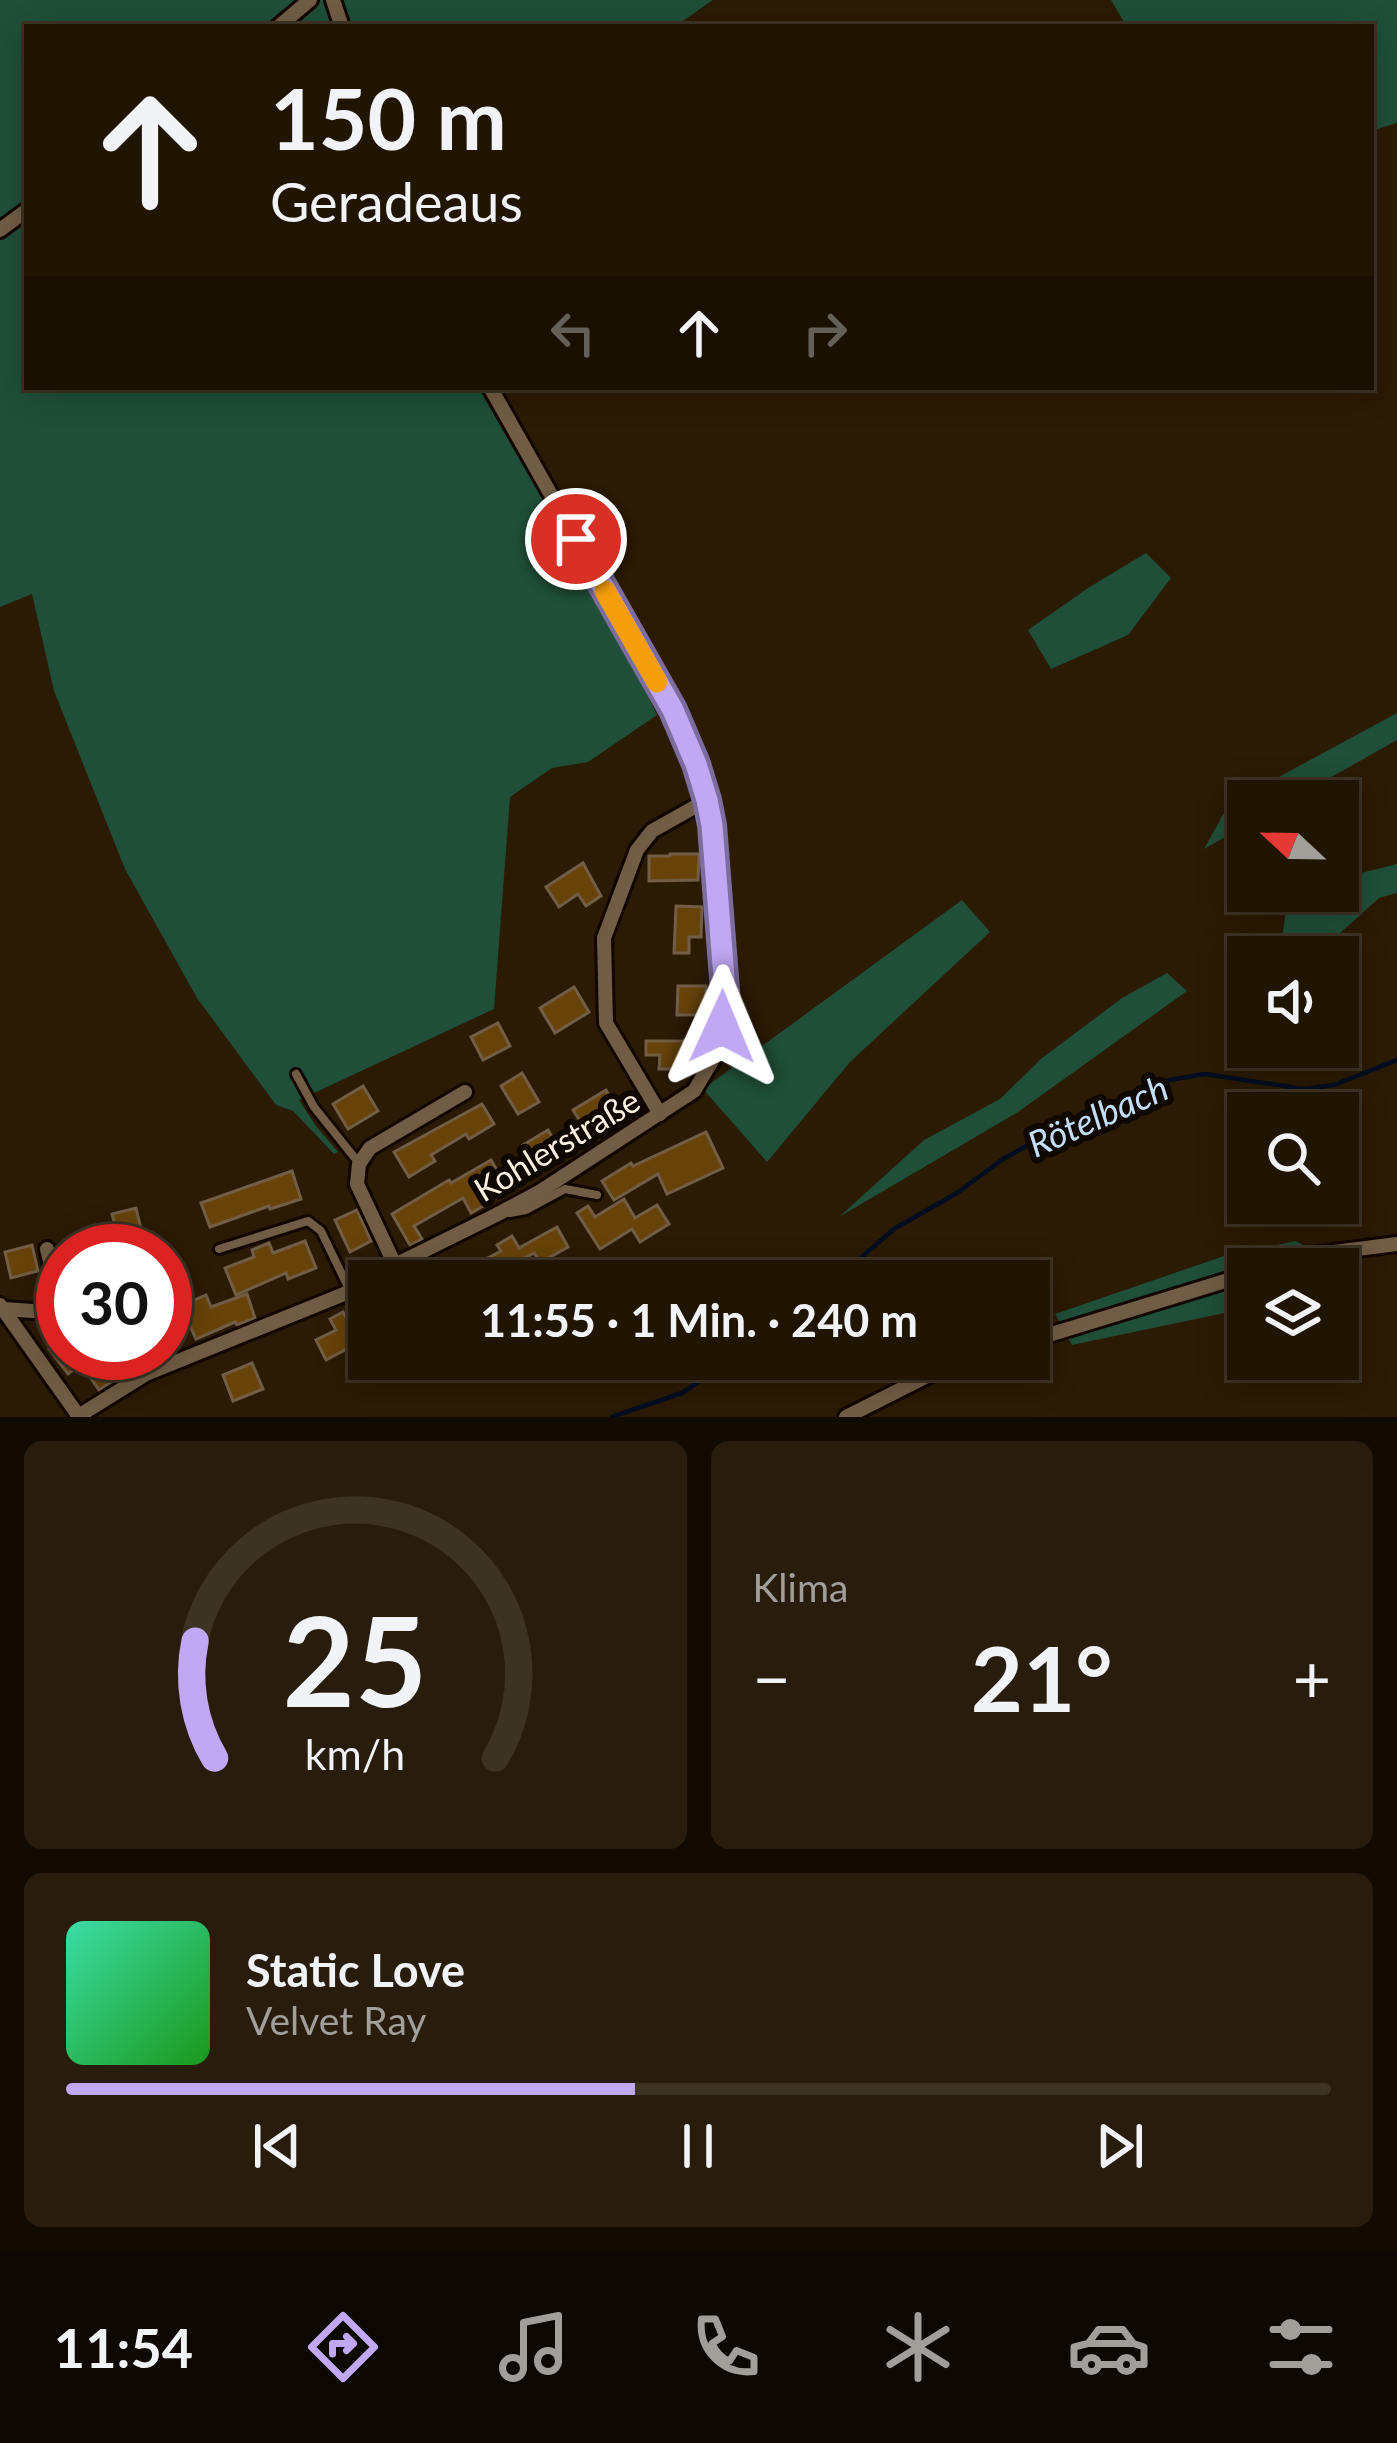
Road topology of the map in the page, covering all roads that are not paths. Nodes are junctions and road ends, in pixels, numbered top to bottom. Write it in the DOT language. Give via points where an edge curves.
graph roads {
  1 [pos="310,0"];
  2 [pos="282,24"];
  3 [pos="492,390"];
  4 [pos="707,800"];
  5 [pos="296,1074"];
  6 [pos="465,1092"];
  7 [pos="660,1114"];
  8 [pos="358,1164"];
  9 [pos="597,1195"];
  10 [pos="496,1215"];
  11 [pos="1397,1244"];
  12 [pos="219,1249"];
  13 [pos="1359,1249"];
  14 [pos="393,1260"];
  15 [pos="405,1260"];
  16 [pos="1227,1280"];
  17 [pos="348,1287"];
  18 [pos="348,1292"];
  19 [pos="1,1307"];
  20 [pos="36,1310"];
  21 [pos="1050,1335"];
  22 [pos="192,1355"];
  23 [pos="136,1380"];
  24 [pos="918,1380"];
  25 [pos="78,1416"];
  26 [pos="846,1417"];
  1 -- 2 [label="street"];
  3 -- 4 [label="street, Kohlerstraße" via="673,710"];
  4 -- 7 [label="street, Kohlerstraße" via="726,1003 718,1052 694,1090"];
  4 -- 7 [label="street" via="652,831 637,850 604,938 606,1023"];
  5 -- 8 [label="lane"];
  6 -- 8 [label="street" via="370,1148"];
  7 -- 10 [label="street, Kohlerstraße"];
  8 -- 14 [label="street" via="357,1184"];
  9 -- 10 [label="lane" via="565,1190"];
  10 -- 15 [label="street, Kohlerstraße"];
  11 -- 13 [label="street"];
  12 -- 17 [label="lane" via="308,1221"];
  16 -- 21 [label="street"];
  18 -- 22 [label="street, Kohlerstraße"];
  19 -- 20 [label="street"];
  19 -- 25 [label="street"];
  23 -- 25 [label="street, Kohlerstraße"];
  24 -- 26 [label="street"];
}
